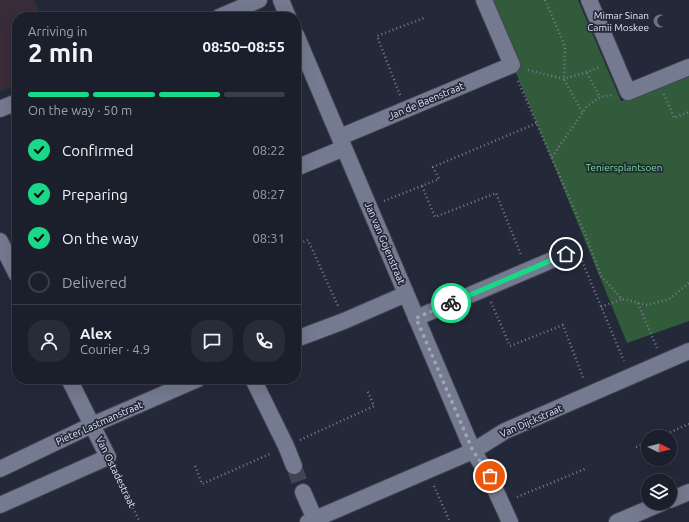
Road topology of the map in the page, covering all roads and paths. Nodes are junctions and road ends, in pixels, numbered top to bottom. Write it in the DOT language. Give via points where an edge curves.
graph roads {
  1 [pos="259,0"];
  2 [pos="281,0"];
  3 [pos="484,0"];
  4 [pos="545,0"];
  5 [pos="589,0"];
  6 [pos="231,12"];
  7 [pos="286,12"];
  8 [pos="424,18"];
  9 [pos="301,47"];
  10 [pos="615,61"];
  11 [pos="512,66"];
  12 [pos="689,67"];
  13 [pos="587,72"];
  14 [pos="564,79"];
  15 [pos="658,80"];
  16 [pos="12,104"];
  17 [pos="0,109"];
  18 [pos="406,109"];
  19 [pos="582,112"];
  20 [pos="689,112"];
  21 [pos="537,123"];
  22 [pos="342,142"];
  23 [pos="551,157"];
  24 [pos="301,165"];
  25 [pos="422,186"];
  26 [pos="369,207"];
  27 [pos="0,241"];
  28 [pos="301,243"];
  29 [pos="572,254"];
  30 [pos="12,265"];
  31 [pos="528,270"];
  32 [pos="689,283"];
  33 [pos="485,289"];
  34 [pos="406,294"];
  35 [pos="622,299"];
  36 [pos="638,303"];
  37 [pos="601,307"];
  38 [pos="416,318"];
  39 [pos="344,321"];
  40 [pos="301,337"];
  41 [pos="689,351"];
  42 [pos="663,363"];
  43 [pos="631,377"];
  44 [pos="72,384"];
  45 [pos="186,384"];
  46 [pos="255,384"];
  47 [pos="590,395"];
  48 [pos="689,424"];
  49 [pos="92,425"];
  50 [pos="675,430"];
  51 [pos="641,445"];
  52 [pos="636,447"];
  53 [pos="473,451"];
  54 [pos="108,457"];
  55 [pos="294,466"];
  56 [pos="0,469"];
  57 [pos="585,469"];
  58 [pos="427,471"];
  59 [pos="303,492"];
  60 [pos="689,492"];
  61 [pos="677,497"];
  62 [pos="502,504"];
  63 [pos="0,505"];
  64 [pos="645,510"];
  65 [pos="312,521"];
  66 [pos="140,522"];
  67 [pos="450,522"];
  68 [pos="510,522"];
  69 [pos="617,522"];
  1 -- 6 [label="street"];
  2 -- 7 [label="street"];
  3 -- 11 [label="street"];
  4 -- 14 [label="path" via="565,46"];
  5 -- 10 [label="street"];
  8 -- 18 [label="path" via="377,36"];
  9 -- 22 [label="street, Jan van Gojenstraat"];
  10 -- 13 [label="path"];
  10 -- 15 [label="street" via="628,92"];
  11 -- 14 [label="path"];
  11 -- 18 [label="street, Jan de Baenstraat"];
  11 -- 21 [label="path"];
  12 -- 15 [label="street"];
  13 -- 14 [label="path"];
  13 -- 19 [label="path" via="600,97"];
  14 -- 19 [label="path"];
  15 -- 20 [label="path" via="674,118"];
  16 -- 17 [label="street"];
  18 -- 22 [label="street, Jan de Baenstraat"];
  19 -- 23 [label="path"];
  21 -- 23 [label="path"];
  21 -- 25 [label="path" via="433,167 439,179"];
  22 -- 24 [label="street, Jan de Baenstraat"];
  22 -- 26 [label="street, Jan van Gojenstraat"];
  23 -- 35 [label="path" via="601,276"];
  25 -- 26 [label="path"];
  25 -- 31 [label="path" via="435,217 496,193"];
  26 -- 34 [label="street, Jan van Gojenstraat"];
  27 -- 30 [label="street"];
  28 -- 39 [label="path" via="308,240"];
  29 -- 31 [label="street"];
  29 -- 37 [label="path"];
  31 -- 33 [label="street"];
  32 -- 36 [label="path" via="669,298 648,305"];
  33 -- 38 [label="street"];
  33 -- 47 [label="path" via="510,346 563,325"];
  34 -- 38 [label="street, Jan van Gojenstraat"];
  34 -- 39 [label="street"];
  35 -- 36 [label="path"];
  35 -- 37 [label="path"];
  36 -- 42 [label="path"];
  37 -- 43 [label="path"];
  38 -- 53 [label="street, Jan van Gojenstraat"];
  39 -- 40 [label="street"];
  41 -- 42 [label="street, Van Dijckstraat"];
  42 -- 43 [label="street, Van Dijckstraat"];
  43 -- 47 [label="street, Van Dijckstraat"];
  44 -- 49 [label="street, Van Ostadestraat"];
  45 -- 49 [label="street, Pieter Lastmanstraat"];
  46 -- 55 [label="street"];
  47 -- 53 [label="street, Van Dijckstraat" via="505,431"];
  48 -- 50 [label="path"];
  49 -- 54 [label="street, Van Ostadestraat"];
  49 -- 56 [label="street, Pieter Lastmanstraat"];
  51 -- 52 [label="path"];
  53 -- 58 [label="street, Van Dijckstraat"];
  53 -- 62 [label="street, Jan van Gojenstraat" via="490,476"];
  54 -- 63 [label="street"];
  54 -- 66 [label="path, Van Ostadestraat"];
  57 -- 62 [label="path"];
  58 -- 65 [label="street, Van Dijckstraat"];
  58 -- 67 [label="path"];
  59 -- 65 [label="street"];
  60 -- 61 [label="street"];
  62 -- 68 [label="street, Jan van Gojenstraat"];
  64 -- 69 [label="street"];
}
